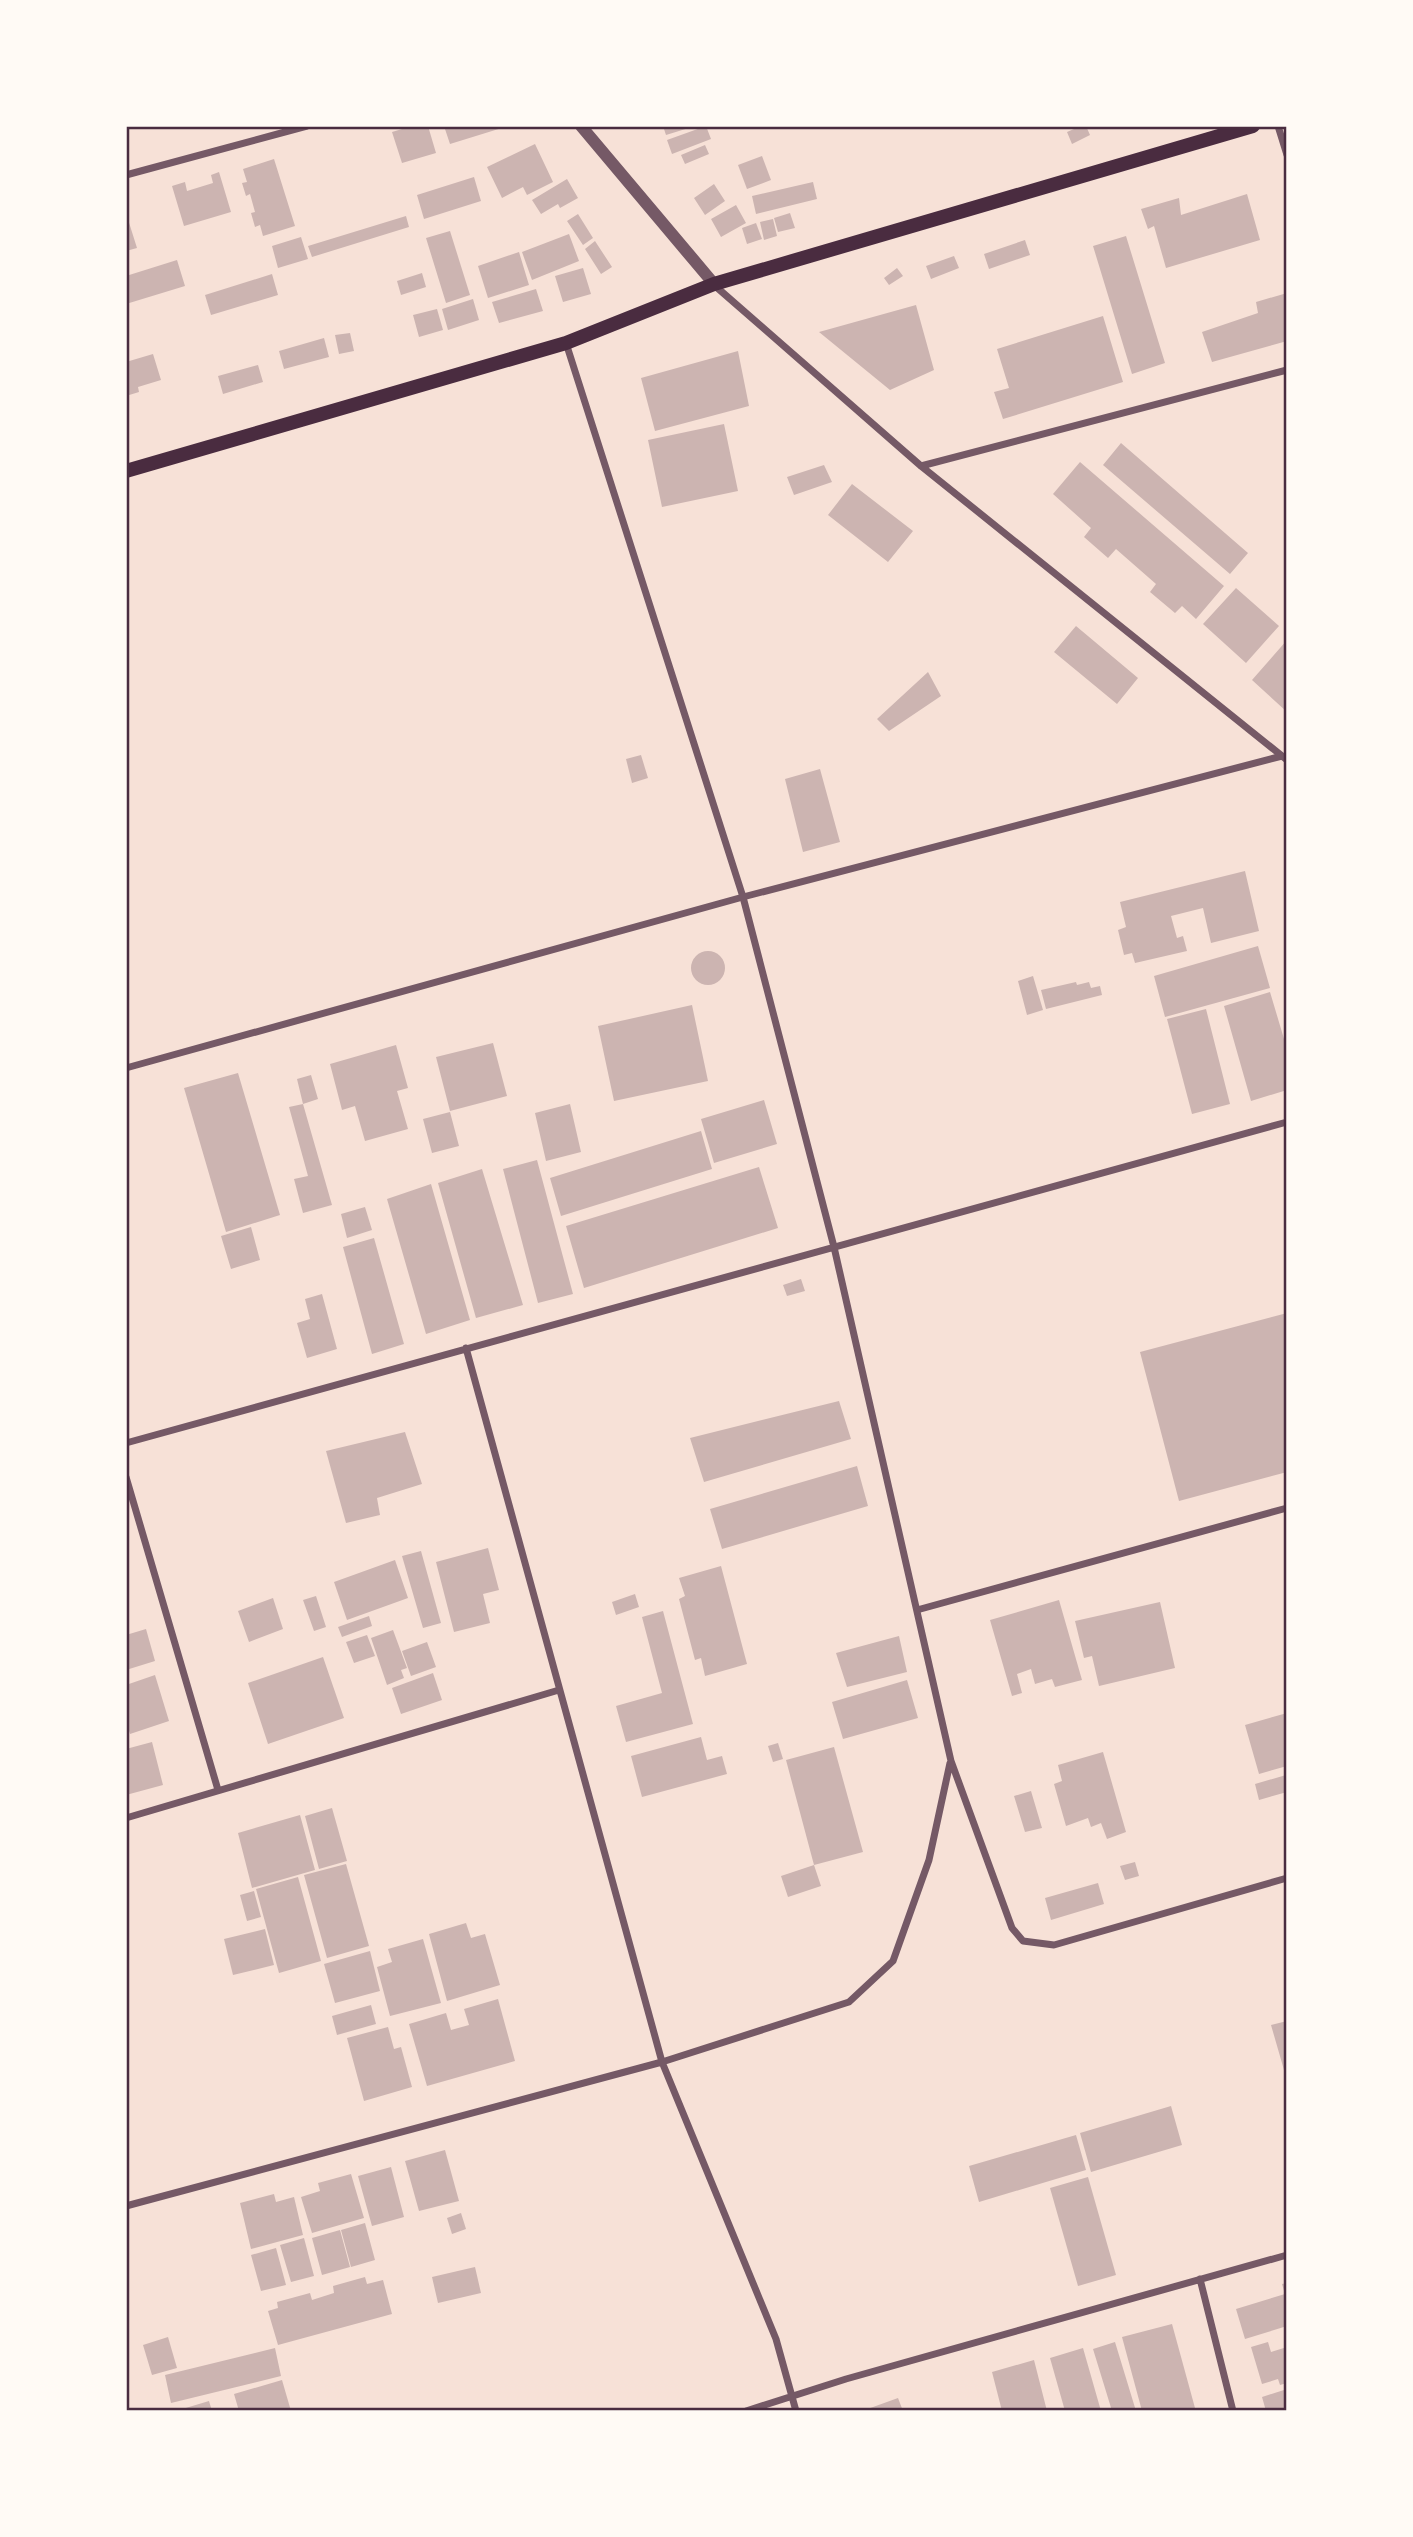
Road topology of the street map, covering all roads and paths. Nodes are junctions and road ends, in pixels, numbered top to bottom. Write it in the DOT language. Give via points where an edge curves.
graph roads {
  1 [pos="307,126"];
  2 [pos="581,126"];
  3 [pos="1253,126"];
  4 [pos="1278,126"];
  5 [pos="1287,155"];
  6 [pos="126,175"];
  7 [pos="714,284"];
  8 [pos="566,343"];
  9 [pos="1287,370"];
  10 [pos="921,466"];
  11 [pos="126,471"];
  12 [pos="1284,758"];
  13 [pos="743,897"];
  14 [pos="126,1068"];
  15 [pos="1287,1122"];
  16 [pos="834,1247"];
  17 [pos="466,1348"];
  18 [pos="126,1443"];
  19 [pos="126,1477"];
  20 [pos="1287,1510"];
  21 [pos="917,1611"];
  22 [pos="559,1690"];
  23 [pos="951,1761"];
  24 [pos="218,1790"];
  25 [pos="126,1818"];
  26 [pos="1287,1878"];
  27 [pos="662,2062"];
  28 [pos="126,2206"];
  29 [pos="1287,2255"];
  30 [pos="1200,2279"];
  31 [pos="793,2398"];
  32 [pos="746,2411"];
  33 [pos="796,2411"];
  34 [pos="1233,2411"];
  1 -- 6 [label="street"];
  2 -- 7 [label="street"];
  3 -- 7 [label="main road"];
  4 -- 5 [label="street"];
  7 -- 8 [label="main road"];
  7 -- 10 [label="street"];
  8 -- 11 [label="main road"];
  8 -- 13 [label="street"];
  9 -- 10 [label="street"];
  10 -- 12 [label="street"];
  12 -- 13 [label="street"];
  13 -- 14 [label="street"];
  13 -- 16 [label="street"];
  15 -- 16 [label="street"];
  16 -- 17 [label="street"];
  16 -- 21 [label="street"];
  17 -- 18 [label="street"];
  17 -- 22 [label="street"];
  19 -- 24 [label="street"];
  20 -- 21 [label="street"];
  21 -- 23 [label="street"];
  22 -- 24 [label="street"];
  22 -- 27 [label="street"];
  23 -- 26 [label="street" via="1012,1928 1024,1941 1054,1945"];
  23 -- 27 [label="street" via="929,1860 893,1961 849,2002"];
  24 -- 25 [label="street"];
  27 -- 28 [label="street"];
  27 -- 31 [label="street" via="776,2339"];
  29 -- 30 [label="street"];
  30 -- 31 [label="street"];
  30 -- 34 [label="street"];
  31 -- 32 [label="street"];
  31 -- 33 [label="street"];
}
